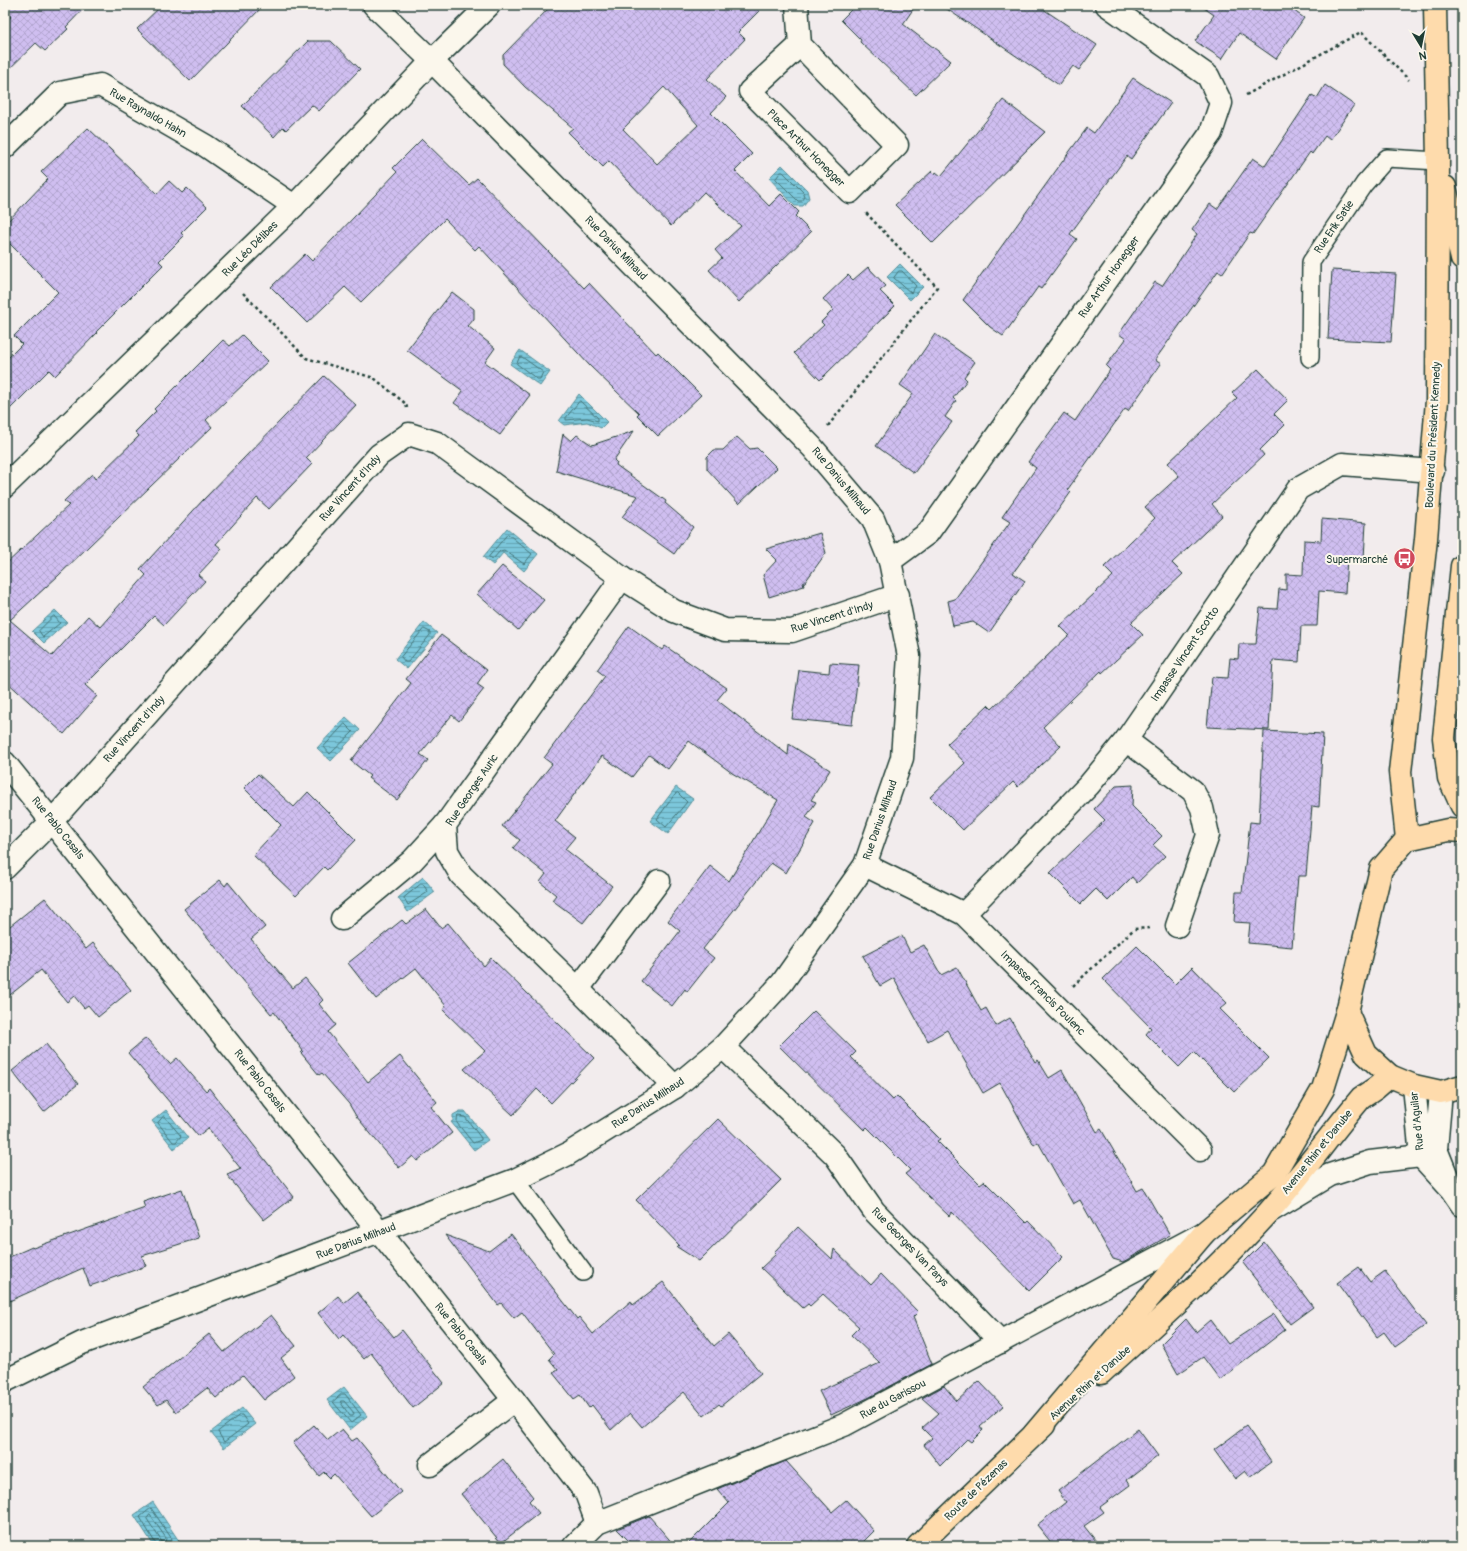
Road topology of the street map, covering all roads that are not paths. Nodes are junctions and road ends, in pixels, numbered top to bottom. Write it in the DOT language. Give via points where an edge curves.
graph roads {
  1 [pos="374,5"];
  2 [pos="489,5"];
  3 [pos="797,5"];
  4 [pos="1107,5"];
  5 [pos="1435,5"];
  6 [pos="800,46"];
  7 [pos="432,61"];
  8 [pos="5,147"];
  9 [pos="1438,161"];
  10 [pos="294,206"];
  11 [pos="1462,259"];
  12 [pos="1310,358"];
  13 [pos="1433,471"];
  14 [pos="5,486"];
  15 [pos="890,561"];
  16 [pos="1462,566"];
  17 [pos="622,578"];
  18 [pos="898,595"];
  19 [pos="1126,740"];
  20 [pos="5,762"];
  21 [pos="1462,806"];
  22 [pos="52,821"];
  23 [pos="445,825"];
  24 [pos="1462,831"];
  25 [pos="1407,839"];
  26 [pos="865,865"];
  27 [pos="5,868"];
  28 [pos="659,881"];
  29 [pos="964,914"];
  30 [pos="342,919"];
  31 [pos="1177,926"];
  32 [pos="578,988"];
  33 [pos="1347,1012"];
  34 [pos="723,1047"];
  35 [pos="1390,1076"];
  36 [pos="1414,1086"];
  37 [pos="1462,1086"];
  38 [pos="675,1087"];
  39 [pos="1441,1092"];
  40 [pos="1200,1150"];
  41 [pos="1421,1156"];
  42 [pos="515,1180"];
  43 [pos="1457,1197"];
  44 [pos="1268,1213"];
  45 [pos="380,1232"];
  46 [pos="1205,1232"];
  47 [pos="583,1272"];
  48 [pos="1001,1342"];
  49 [pos="5,1381"];
  50 [pos="514,1400"];
  51 [pos="1034,1434"];
  52 [pos="430,1465"];
  53 [pos="597,1523"];
  54 [pos="574,1546"];
  55 [pos="918,1546"];
  1 -- 7 [label="street, Rue Darius Milhaud"];
  2 -- 7 [label="street, Rue Léo Délibes"];
  3 -- 6 [label="street"];
  4 -- 15 [label="street, Rue Arthur Honegger" via="1208,76 1221,103 1211,133 928,533"];
  5 -- 9 [label="main road, Boulevard du Président Kennedy"];
  6 -- 6 [label="street, Place Arthur Honegger" via="750,91 850,192 897,145"];
  7 -- 10 [label="street, Rue Léo Délibes"];
  7 -- 15 [label="street, Rue Darius Milhaud" via="812,447 873,519"];
  8 -- 10 [label="street, Rue Raynaldo Hahn" via="60,93 100,85 206,146"];
  9 -- 11 [label="main road"];
  9 -- 12 [label="lane, Rue Erik Satie" via="1387,158 1364,184 1311,262"];
  9 -- 13 [label="main road, Boulevard du Président Kennedy" via="1437,400"];
  10 -- 14 [label="street, Rue Léo Délibes"];
  13 -- 19 [label="street, Impasse Vincent Scotto" via="1342,464 1298,489"];
  13 -- 25 [label="main road, Boulevard du Président Kennedy" via="1400,772"];
  15 -- 18 [label="street, Rue Darius Milhaud"];
  16 -- 21 [label="main road" via="1444,738 1449,778"];
  17 -- 18 [label="street, Rue Vincent d'Indy" via="674,611 725,630 792,631"];
  17 -- 22 [label="street, Rue Vincent d'Indy" via="437,443 409,434 379,455"];
  17 -- 23 [label="street, Rue Georges Auric"];
  18 -- 26 [label="street, Rue Darius Milhaud" via="909,656 902,758"];
  19 -- 29 [label="street, Impasse Vincent Scotto" via="1090,785"];
  19 -- 31 [label="street" via="1193,791 1202,808 1208,835"];
  20 -- 22 [label="street, Rue Pablo Casals"];
  22 -- 27 [label="street, Rue Vincent d'Indy"];
  22 -- 45 [label="street, Rue Pablo Casals"];
  23 -- 30 [label="street" via="412,861"];
  23 -- 32 [label="street, Rue Georges Auric" via="447,851 461,875"];
  24 -- 25 [label="main road" via="1448,830"];
  25 -- 33 [label="main road" via="1381,869"];
  26 -- 29 [label="street, Impasse Francis Poulenc"];
  26 -- 34 [label="street, Rue Darius Milhaud" via="782,983"];
  28 -- 32 [label="street"];
  29 -- 40 [label="street, Impasse Francis Poulenc"];
  32 -- 38 [label="street, Rue Georges Auric"];
  33 -- 35 [label="main road" via="1366,1054"];
  33 -- 46 [label="main road, Avenue Rhin et Danube" via="1323,1089 1274,1174"];
  34 -- 38 [label="street, Rue Darius Milhaud"];
  34 -- 48 [label="street, Rue Georges Van Parys" via="835,1155 874,1211"];
  35 -- 36 [label="main road"];
  35 -- 44 [label="main road, Avenue Rhin et Danube" via="1361,1098"];
  36 -- 39 [label="main road"];
  36 -- 41 [label="street, Rue d'Aguilar"];
  37 -- 39 [label="main road"];
  38 -- 42 [label="street, Rue Darius Milhaud" via="568,1154"];
  39 -- 43 [label="street, Rue d'Aguilar" via="1436,1149"];
  41 -- 43 [label="street, Rue d'Aguilar"];
  41 -- 44 [label="street, Rue d'Aguilar" via="1370,1162 1330,1175"];
  42 -- 45 [label="street, Rue Darius Milhaud"];
  42 -- 47 [label="lane"];
  44 -- 51 [label="main road, Avenue Rhin et Danube" via="1180,1301"];
  45 -- 49 [label="street, Rue Darius Milhaud" via="82,1343"];
  45 -- 50 [label="street, Rue Pablo Casals"];
  46 -- 48 [label="street, Rue du Garissou"];
  46 -- 51 [label="main road, Avenue Rhin et Danube"];
  48 -- 53 [label="street, Rue du Garissou" via="844,1425"];
  50 -- 52 [label="street"];
  50 -- 53 [label="street, Rue Pablo Casals" via="586,1493"];
  51 -- 55 [label="main road, Route de Pézenas"];
  53 -- 54 [label="street, Rue du Garissou"];
}
